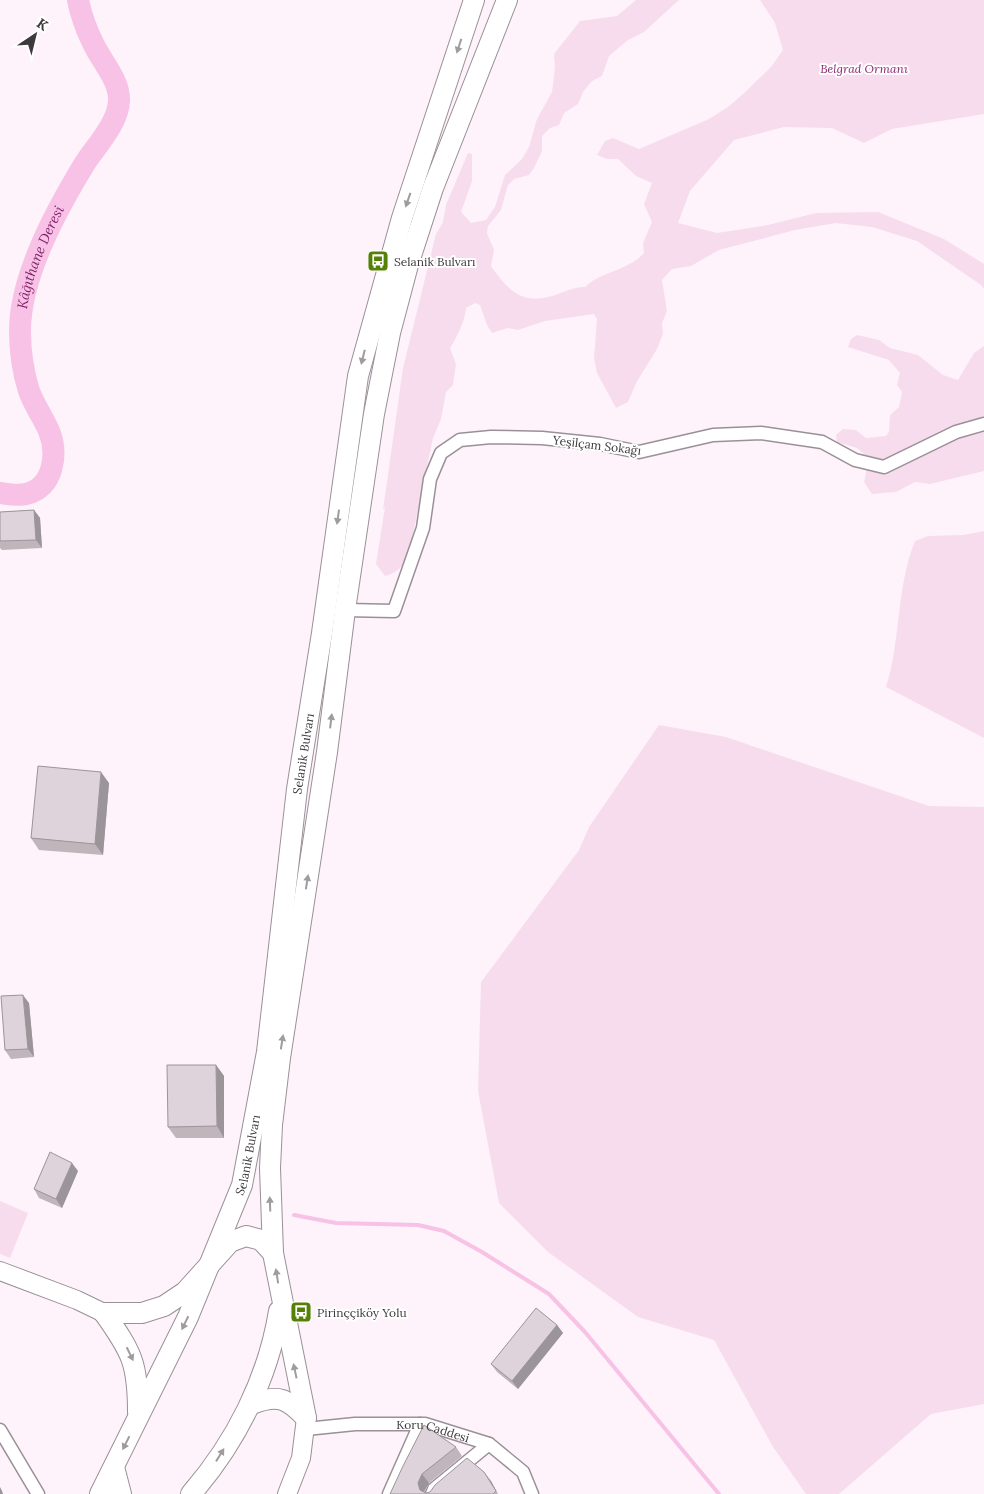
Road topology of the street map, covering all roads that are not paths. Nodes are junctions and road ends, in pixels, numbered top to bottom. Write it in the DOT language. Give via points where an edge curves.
graph roads {
  1 [pos="474,0"];
  2 [pos="507,0"];
  3 [pos="984,424"];
  4 [pos="345,610"];
  5 [pos="273,1253"];
  6 [pos="211,1262"];
  7 [pos="0,1271"];
  8 [pos="280,1300"];
  9 [pos="104,1313"];
  10 [pos="252,1404"];
  11 [pos="138,1418"];
  12 [pos="306,1423"];
  13 [pos="420,1424"];
  14 [pos="0,1430"];
  15 [pos="490,1444"];
  16 [pos="114,1467"];
  17 [pos="38,1494"];
  18 [pos="100,1494"];
  19 [pos="120,1494"];
  20 [pos="191,1494"];
  21 [pos="288,1494"];
  22 [pos="389,1494"];
  23 [pos="432,1494"];
  24 [pos="532,1494"];
  1 -- 6 [label="main road, Selanik Bulvarı, one-way" via="402,218 358,376 297,789 267,1052 242,1185"];
  2 -- 4 [label="main road, Selanik Bulvarı" via="433,188 408,264 374,414"];
  3 -- 4 [label="street, Yeşilçam Sokağı" via="956,432 884,467 855,460 822,442 761,433 713,435 639,452 542,438 460,440 441,453 430,479 423,528 394,611"];
  5 -- 4 [label="main road, Selanik Bulvarı, one-way" via="269,1204 272,1125"];
  5 -- 6 [label="main road" via="261,1240 246,1236 230,1242"];
  8 -- 5 [label="main road, Selanik Bulvarı, one-way"];
  6 -- 9 [label="main road" via="185,1292 164,1306 142,1313"];
  6 -- 11 [label="main road, Selanik Bulvarı, one-way"];
  7 -- 9 [label="main road"];
  8 -- 10 [label="main road" via="274,1341"];
  12 -- 8 [label="main road, one-way"];
  9 -- 11 [label="main road, one-way" via="135,1365"];
  10 -- 12 [label="main road" via="269,1397 284,1400"];
  20 -- 10 [label="main road, one-way"];
  11 -- 16 [label="main road, Selanik Bulvarı, one-way"];
  12 -- 13 [label="street, Koru Caddesi"];
  12 -- 21 [label="main road" via="295,1477"];
  13 -- 15 [label="street, Koru Caddesi"];
  13 -- 22 [label="street"];
  14 -- 17 [label="street"];
  15 -- 23 [label="street"];
  15 -- 24 [label="street, Koru Caddesi" via="523,1472"];
  16 -- 18 [label="main road, Selanik Bulvarı"];
  16 -- 19 [label="main road"];
}
